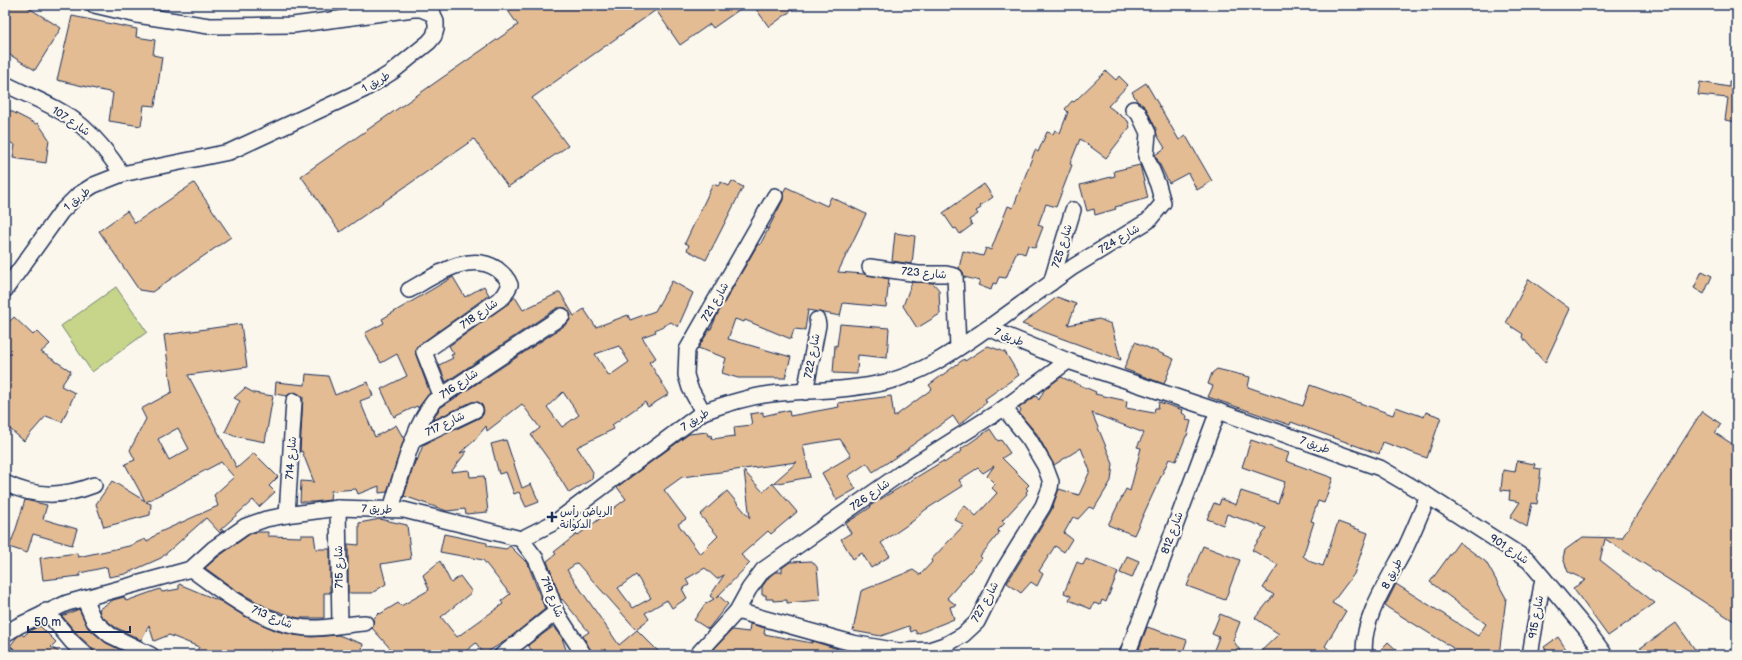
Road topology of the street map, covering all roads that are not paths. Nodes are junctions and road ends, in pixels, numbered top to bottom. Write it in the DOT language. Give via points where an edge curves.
graph roads {
  1 [pos="94,5"];
  2 [pos="5,84"];
  3 [pos="1134,109"];
  4 [pos="122,174"];
  5 [pos="775,196"];
  6 [pos="1073,210"];
  7 [pos="870,267"];
  8 [pos="1051,283"];
  9 [pos="5,290"];
  10 [pos="409,290"];
  11 [pos="562,316"];
  12 [pos="817,320"];
  13 [pos="988,328"];
  14 [pos="958,348"];
  15 [pos="1068,361"];
  16 [pos="805,392"];
  17 [pos="441,395"];
  18 [pos="294,401"];
  19 [pos="1004,408"];
  20 [pos="475,410"];
  21 [pos="1218,411"];
  22 [pos="703,412"];
  23 [pos="414,439"];
  24 [pos="5,483"];
  25 [pos="94,485"];
  26 [pos="1428,496"];
  27 [pos="338,508"];
  28 [pos="391,509"];
  29 [pos="287,515"];
  30 [pos="521,539"];
  31 [pos="190,569"];
  32 [pos="1543,578"];
  33 [pos="84,598"];
  34 [pos="738,611"];
  35 [pos="46,612"];
  36 [pos="556,612"];
  37 [pos="365,623"];
  38 [pos="340,625"];
  39 [pos="5,634"];
  40 [pos="5,652"];
  41 [pos="8,655"];
  42 [pos="86,655"];
  43 [pos="151,655"];
  44 [pos="502,655"];
  45 [pos="584,655"];
  46 [pos="698,655"];
  47 [pos="1126,655"];
  48 [pos="1365,655"];
  49 [pos="1530,655"];
  50 [pos="1605,655"];
  1 -- 4 [label="street, طريق 1" via="209,26 293,25 412,9 428,11 433,14 436,22 434,36 429,42 392,72 365,89 229,152"];
  2 -- 4 [label="street, شارع 107" via="63,112 82,126 110,155"];
  3 -- 8 [label="street, شارع 724" via="1148,133 1146,156 1163,203 1148,221"];
  4 -- 9 [label="street, طريق 1" via="94,185 78,195 61,212"];
  5 -- 22 [label="street, شارع 721" via="687,350 686,375"];
  6 -- 8 [label="street, شارع 725"];
  7 -- 14 [label="street, شارع 723" via="955,276"];
  8 -- 13 [label="street, شارع 724"];
  10 -- 17 [label="street, شارع 718" via="452,267 478,262 489,264 508,278 510,285 504,296 424,352"];
  11 -- 17 [label="street, شارع 716"];
  12 -- 16 [label="street, شارع 722"];
  13 -- 14 [label="street, 7 طريق"];
  13 -- 15 [label="street, 7 طريق"];
  14 -- 16 [label="street, 7 طريق" via="936,363 886,382"];
  15 -- 19 [label="street, شارع 726"];
  15 -- 21 [label="street, 7 طريق"];
  16 -- 22 [label="street, 7 طريق" via="769,394 730,402"];
  17 -- 23 [label="street, شارع 716" via="427,410"];
  18 -- 29 [label="street, شارع 714"];
  19 -- 34 [label="street, شارع 726" via="904,471 763,570 749,589"];
  19 -- 34 [label="street, شارع 727" via="1029,438 1045,466 1051,482 1050,488 1043,506 1000,576 977,622 963,635 930,650 899,651 852,643"];
  20 -- 23 [label="street, شارع 717"];
  21 -- 26 [label="street, 7 طريق" via="1380,468"];
  21 -- 47 [label="street, شارع 812"];
  22 -- 30 [label="street, 7 طريق" via="557,521"];
  23 -- 28 [label="street, شارع 716"];
  24 -- 25 [label="street" via="17,489 55,495 75,492"];
  26 -- 32 [label="street, شارع 901" via="1529,561"];
  26 -- 48 [label="street, طريق 8" via="1407,545 1367,624"];
  27 -- 28 [label="street, 7 طريق"];
  27 -- 29 [label="street, 7 طريق"];
  27 -- 38 [label="street, شارع 715"];
  28 -- 30 [label="street, 7 طريق"];
  29 -- 31 [label="street, 7 طريق" via="246,526"];
  30 -- 36 [label="street, شارع 719" via="536,559"];
  31 -- 33 [label="street, 7 طريق"];
  31 -- 38 [label="street, شارع 713" via="248,608 282,623 312,628"];
  32 -- 49 [label="street, شارع 915"];
  32 -- 50 [label="street, شارع 901"];
  33 -- 35 [label="street, 7 طريق"];
  33 -- 43 [label="street" via="94,621 110,635"];
  34 -- 46 [label="street, شارع 726"];
  35 -- 39 [label="street, 7 طريق"];
  35 -- 42 [label="street"];
  36 -- 44 [label="street"];
  36 -- 45 [label="street, شارع 719"];
  37 -- 38 [label="street, شارع 713"];
  40 -- 41 [label="street"];
}
